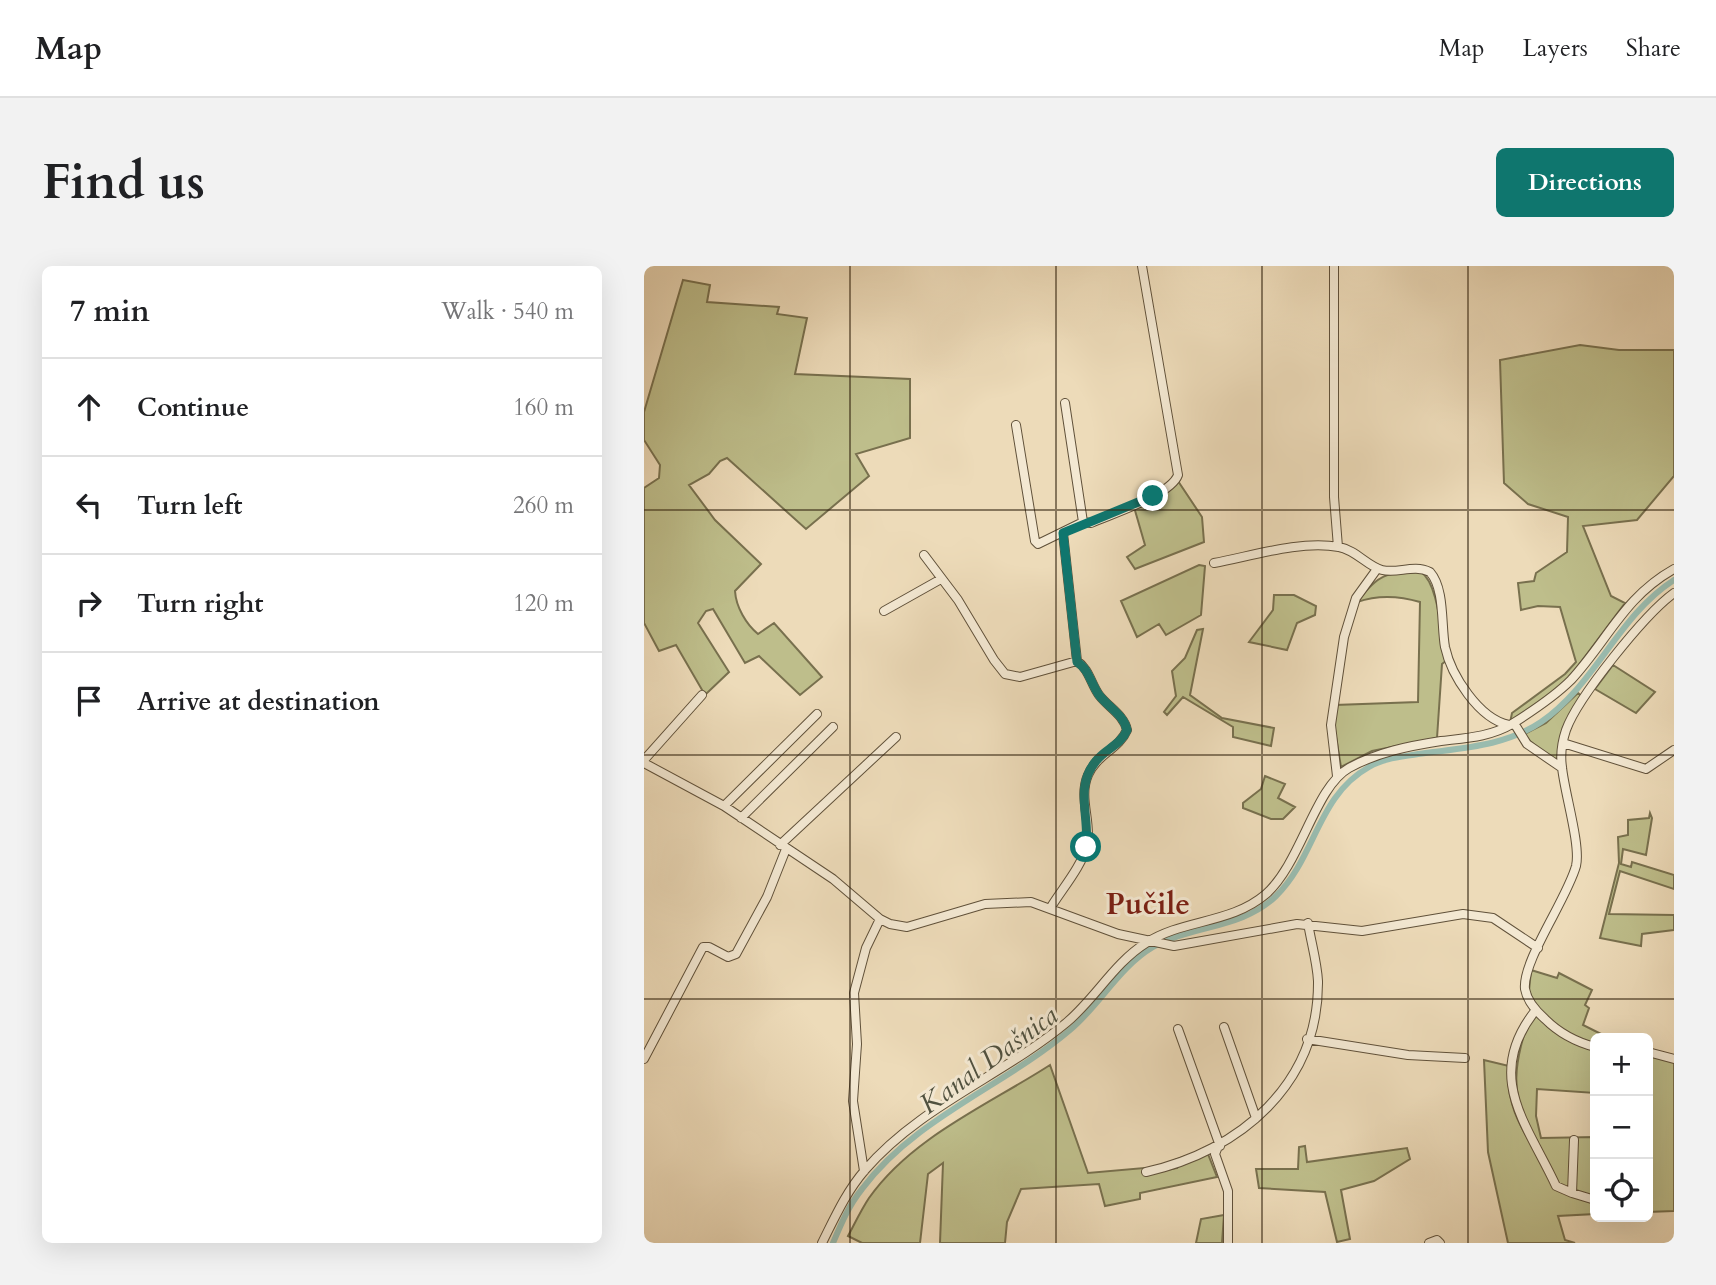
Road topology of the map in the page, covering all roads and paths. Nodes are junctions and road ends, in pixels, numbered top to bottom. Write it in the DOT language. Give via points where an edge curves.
graph roads {
  1 [pos="1142,266"];
  2 [pos="1334,266"];
  3 [pos="1065,404"];
  4 [pos="1016,425"];
  5 [pos="1083,522"];
  6 [pos="1063,533"];
  7 [pos="1338,547"];
  8 [pos="924,555"];
  9 [pos="1214,563"];
  10 [pos="1377,569"];
  11 [pos="1674,569"];
  12 [pos="941,579"];
  13 [pos="1674,593"];
  14 [pos="884,611"];
  15 [pos="1077,662"];
  16 [pos="702,695"];
  17 [pos="817,714"];
  18 [pos="1513,725"];
  19 [pos="833,727"];
  20 [pos="897,737"];
  21 [pos="1563,743"];
  22 [pos="1674,750"];
  23 [pos="644,761"];
  24 [pos="1562,768"];
  25 [pos="1337,776"];
  26 [pos="724,806"];
  27 [pos="741,818"];
  28 [pos="783,847"];
  29 [pos="1051,906"];
  30 [pos="880,919"];
  31 [pos="1308,923"];
  32 [pos="1150,942"];
  33 [pos="1538,948"];
  34 [pos="1535,1011"];
  35 [pos="1224,1027"];
  36 [pos="1178,1029"];
  37 [pos="1307,1039"];
  38 [pos="1590,1045"];
  39 [pos="1653,1053"];
  40 [pos="1465,1058"];
  41 [pos="644,1059"];
  42 [pos="1674,1059"];
  43 [pos="1256,1118"];
  44 [pos="1574,1140"];
  45 [pos="1218,1147"];
  46 [pos="864,1171"];
  47 [pos="1146,1172"];
  48 [pos="1572,1193"];
  49 [pos="1590,1198"];
  50 [pos="822,1243"];
  51 [pos="1228,1243"];
  52 [pos="1429,1243"];
  53 [pos="1440,1243"];
  1 -- 5 [label="street" via="1178,475 1171,486 1153,496 1091,523"];
  2 -- 7 [label="street"];
  3 -- 5 [label="street"];
  4 -- 6 [label="street" via="1035,544"];
  5 -- 6 [label="street"];
  6 -- 15 [label="street"];
  7 -- 9 [label="street" via="1294,549"];
  7 -- 10 [label="street"];
  8 -- 12 [label="street"];
  10 -- 18 [label="street" via="1422,568 1435,579 1446,650 1455,669 1488,716"];
  10 -- 25 [label="street" via="1356,598 1344,636 1331,725"];
  11 -- 18 [label="street" via="1637,595 1567,684"];
  12 -- 14 [label="street"];
  12 -- 15 [label="street" via="1006,674 1020,677"];
  13 -- 21 [label="street" via="1628,640 1573,715"];
  15 -- 29 [label="street" via="1127,730 1088,774 1083,797 1086,847"];
  16 -- 23 [label="street"];
  17 -- 26 [label="street"];
  18 -- 24 [label="street" via="1521,738"];
  18 -- 25 [label="street" via="1489,734 1374,755"];
  19 -- 27 [label="street"];
  20 -- 28 [label="street"];
  21 -- 22 [label="street" via="1640,769"];
  21 -- 24 [label="street"];
  23 -- 26 [label="street"];
  24 -- 33 [label="street" via="1576,864"];
  25 -- 32 [label="street" via="1296,854 1265,895 1236,912"];
  26 -- 27 [label="street"];
  27 -- 28 [label="street"];
  28 -- 30 [label="street" via="840,884"];
  28 -- 41 [label="street" via="767,897 736,954 728,957 703,947"];
  29 -- 30 [label="street" via="997,901 907,927"];
  29 -- 32 [label="street"];
  30 -- 46 [label="street" via="866,948 854,993 853,1101"];
  31 -- 32 [label="street" via="1168,945"];
  31 -- 33 [label="street" via="1362,931 1442,916 1479,915 1509,927"];
  31 -- 37 [label="street" via="1318,981"];
  32 -- 46 [label="street" via="1132,953 1068,1022 923,1118"];
  33 -- 34 [label="street" via="1525,989"];
  34 -- 38 [label="street" via="1569,1038"];
  34 -- 48 [label="street" via="1514,1057 1513,1097 1556,1186"];
  35 -- 43 [label="street"];
  36 -- 45 [label="street"];
  37 -- 40 [label="street" via="1408,1055"];
  37 -- 43 [label="street" via="1288,1084"];
  39 -- 42 [label="street"];
  43 -- 45 [label="street"];
  44 -- 48 [label="street"];
  45 -- 47 [label="street"];
  45 -- 51 [label="street" via="1214,1153 1228,1191"];
  46 -- 50 [label="street"];
  48 -- 49 [label="street"];
  52 -- 53 [label="street"];
}
